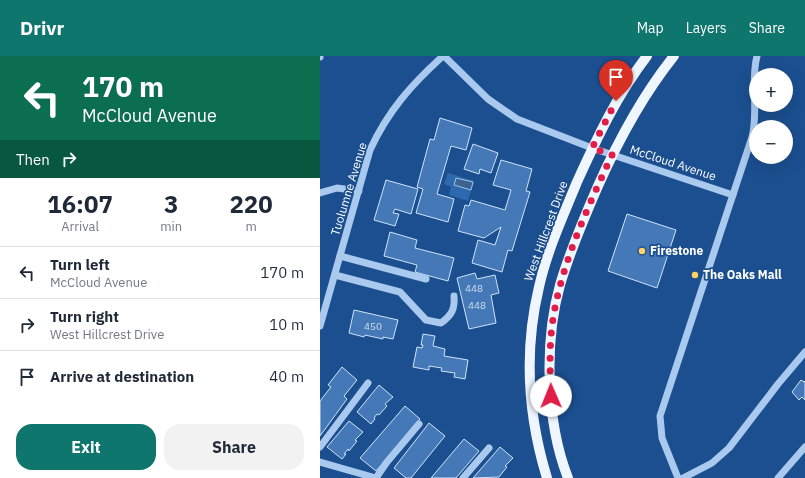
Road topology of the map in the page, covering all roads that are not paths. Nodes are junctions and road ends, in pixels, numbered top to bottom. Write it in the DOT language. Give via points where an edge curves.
graph roads {
  1 [pos="444,56"];
  2 [pos="647,56"];
  3 [pos="674,56"];
  4 [pos="757,56"];
  5 [pos="592,148"];
  6 [pos="612,155"];
  7 [pos="359,192"];
  8 [pos="320,193"];
  9 [pos="733,195"];
  10 [pos="340,256"];
  11 [pos="335,275"];
  12 [pos="426,279"];
  13 [pos="454,296"];
  14 [pos="320,326"];
  15 [pos="805,352"];
  16 [pos="368,383"];
  17 [pos="419,424"];
  18 [pos="320,447"];
  19 [pos="489,448"];
  20 [pos="805,448"];
  21 [pos="320,462"];
  22 [pos="376,478"];
  23 [pos="464,478"];
  24 [pos="547,478"];
  25 [pos="568,478"];
  26 [pos="678,478"];
  27 [pos="683,478"];
  28 [pos="778,478"];
  1 -- 5 [label="street, McCloud Avenue" via="488,99 517,119"];
  1 -- 7 [label="street, Tuolumne Avenue" via="408,89 381,127 370,150"];
  2 -- 5 [label="main road, West Hillcrest Drive" via="616,101"];
  3 -- 6 [label="main road" via="654,81"];
  4 -- 9 [label="street" via="753,85 754,128"];
  5 -- 6 [label="street, McCloud Avenue"];
  5 -- 24 [label="main road, West Hillcrest Drive" via="546,260 533,318 530,384 539,450"];
  6 -- 9 [label="street, McCloud Avenue"];
  6 -- 25 [label="main road" via="569,257 553,320 550,355 551,396 556,435"];
  7 -- 8 [label="street" via="337,188"];
  7 -- 10 [label="street, Tuolumne Avenue"];
  9 -- 26 [label="street" via="661,411 662,438"];
  10 -- 11 [label="street, Tuolumne Avenue"];
  10 -- 12 [label="street"];
  11 -- 13 [label="street" via="400,292 426,320 441,323 450,317 455,303"];
  11 -- 14 [label="street, Tuolumne Avenue"];
  15 -- 27 [label="street" via="729,448 712,463"];
  16 -- 18 [label="street"];
  17 -- 22 [label="street"];
  19 -- 23 [label="street"];
  20 -- 28 [label="street"];
  21 -- 22 [label="street"];
}
